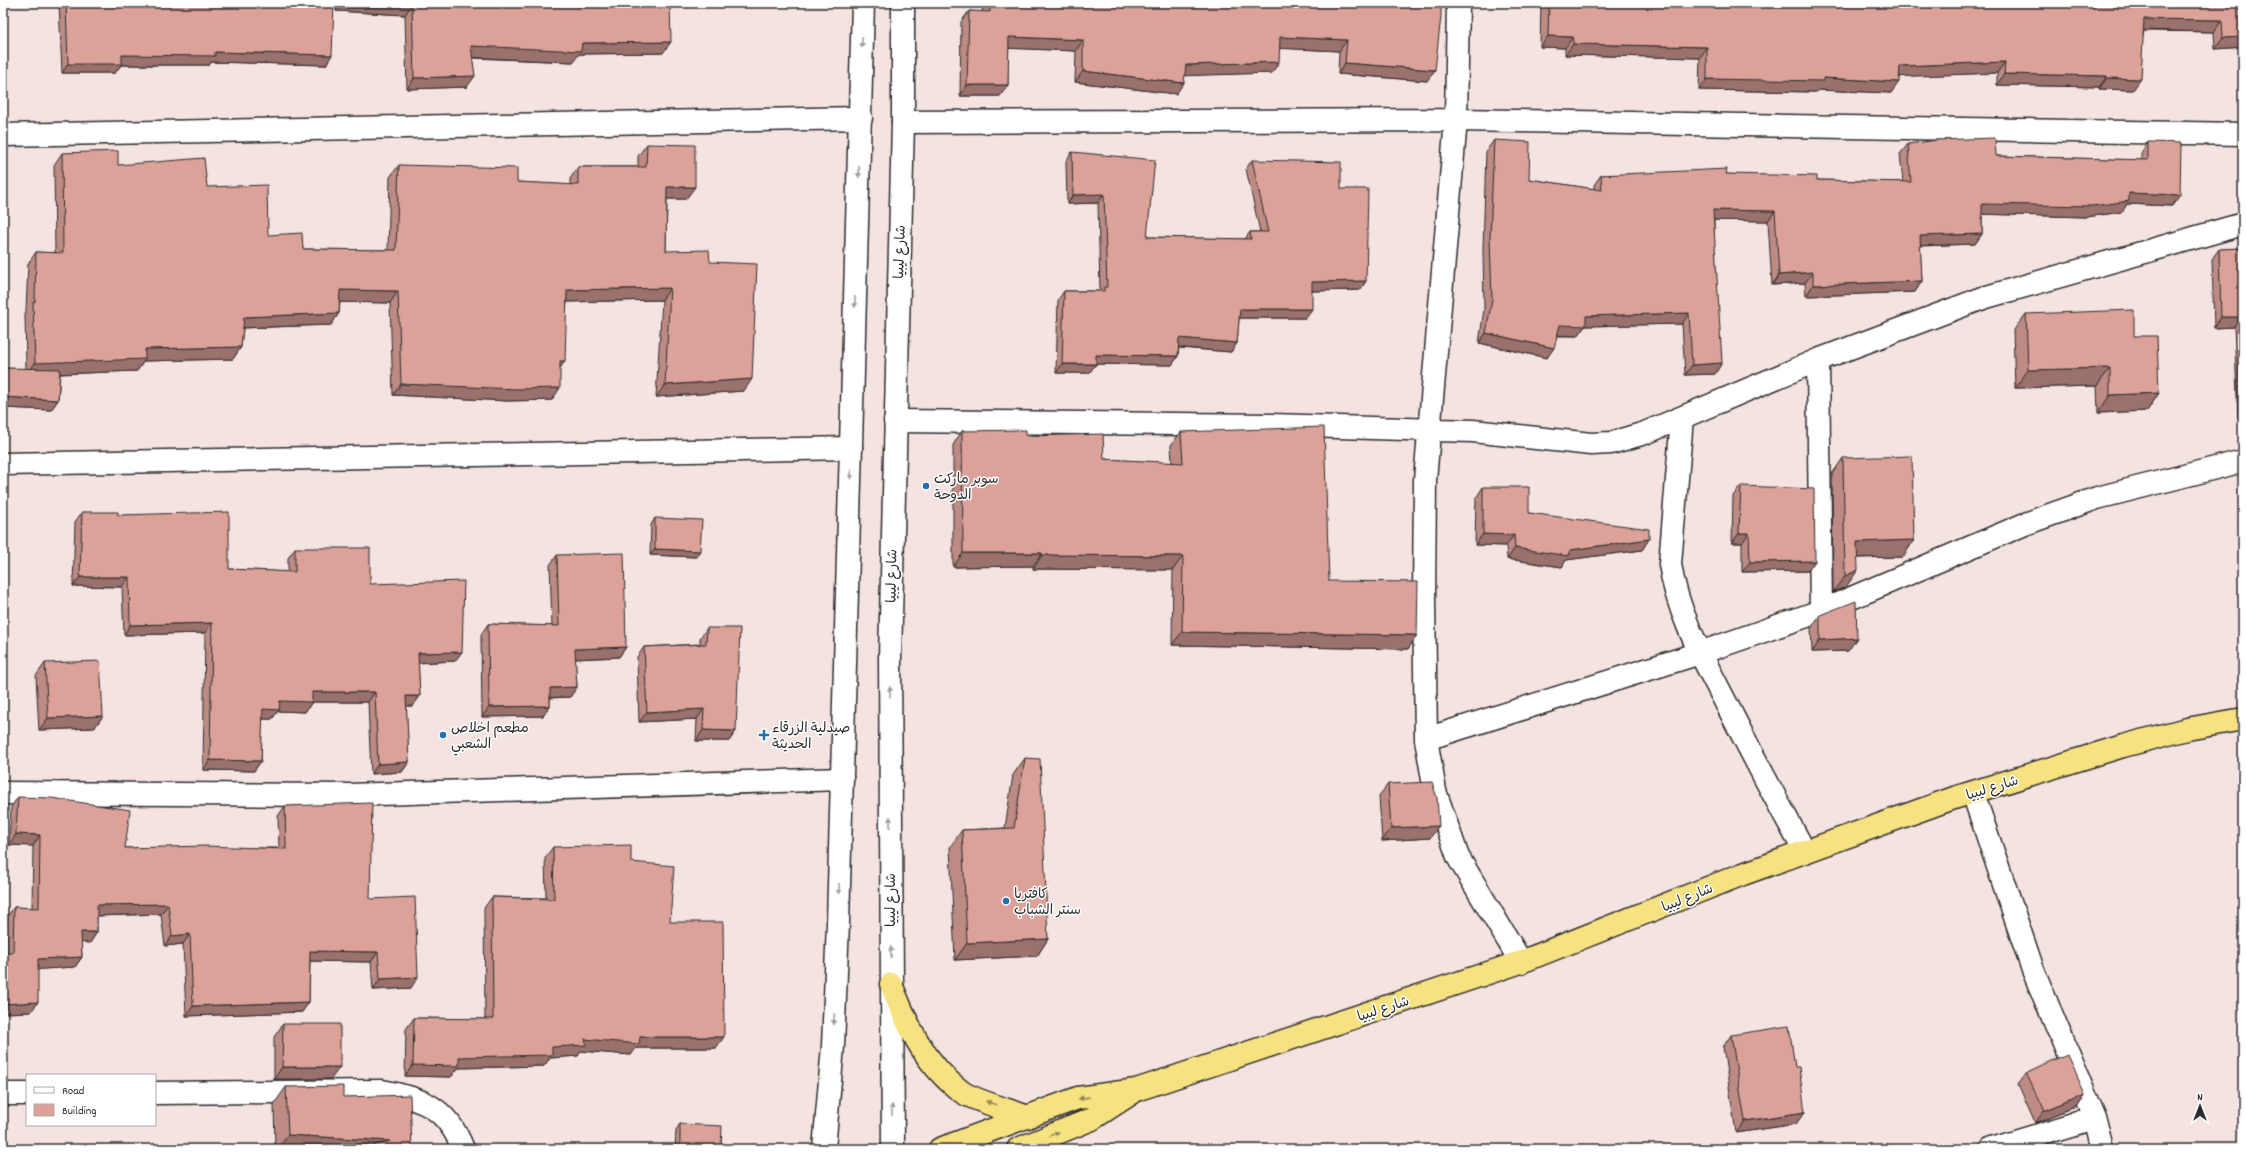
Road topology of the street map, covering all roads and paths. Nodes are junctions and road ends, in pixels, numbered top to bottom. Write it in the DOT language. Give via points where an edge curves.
graph roads {
  1 [pos="863,3"];
  2 [pos="903,3"];
  3 [pos="1458,3"];
  4 [pos="861,118"];
  5 [pos="1456,120"];
  6 [pos="903,122"];
  7 [pos="2243,134"];
  8 [pos="3,135"];
  9 [pos="2243,224"];
  10 [pos="1818,360"];
  11 [pos="1682,418"];
  12 [pos="895,421"];
  13 [pos="1429,430"];
  14 [pos="851,448"];
  15 [pos="2243,461"];
  16 [pos="3,464"];
  17 [pos="1821,611"];
  18 [pos="1700,653"];
  19 [pos="2243,719"];
  20 [pos="1426,739"];
  21 [pos="842,779"];
  22 [pos="3,792"];
  23 [pos="1973,793"];
  24 [pos="1805,852"];
  25 [pos="1521,962"];
  26 [pos="891,984"];
  27 [pos="1136,1090"];
  28 [pos="3,1094"];
  29 [pos="26,1094"];
  30 [pos="156,1094"];
  31 [pos="1028,1117"];
  32 [pos="2095,1118"];
  33 [pos="462,1149"];
  34 [pos="824,1149"];
  35 [pos="893,1149"];
  36 [pos="940,1149"];
  37 [pos="1018,1149"];
  38 [pos="1992,1149"];
  39 [pos="2103,1149"];
  1 -- 4 [label="street, one-way"];
  2 -- 6 [label="street, شارع ليبيا"];
  3 -- 5 [label="street"];
  4 -- 8 [label="street"];
  4 -- 14 [label="street, one-way"];
  5 -- 6 [label="street"];
  5 -- 7 [label="street"];
  5 -- 13 [label="street"];
  6 -- 12 [label="street, شارع ليبيا"];
  9 -- 10 [label="street" via="1983,298"];
  10 -- 11 [label="street"];
  10 -- 17 [label="street"];
  11 -- 13 [label="street" via="1645,434 1611,443 1591,444 1473,431"];
  11 -- 18 [label="street" via="1670,564 1673,585"];
  12 -- 13 [label="street" via="1271,425"];
  26 -- 12 [label="street, شارع ليبيا, one-way" via="890,659"];
  13 -- 20 [label="street" via="1424,600"];
  14 -- 16 [label="street"];
  14 -- 21 [label="street, one-way"];
  15 -- 17 [label="street" via="2097,498 2018,527"];
  17 -- 18 [label="street"];
  18 -- 20 [label="street"];
  18 -- 24 [label="street"];
  19 -- 23 [label="highway, شارع ليبيا" via="2187,729 2123,746"];
  20 -- 25 [label="street" via="1435,791 1458,857"];
  21 -- 22 [label="street" via="349,795"];
  21 -- 34 [label="street, one-way" via="833,1038"];
  23 -- 24 [label="highway, شارع ليبيا"];
  23 -- 32 [label="street" via="2033,970"];
  24 -- 25 [label="highway, شارع ليبيا"];
  25 -- 27 [label="highway, شارع ليبيا"];
  31 -- 26 [label="highway, one-way" via="963,1093 931,1063 908,1026"];
  35 -- 26 [label="street, شارع ليبيا, one-way"];
  27 -- 31 [label="highway, شارع ليبيا, one-way" via="1078,1098"];
  37 -- 27 [label="highway, شارع ليبيا, one-way" via="1092,1119"];
  28 -- 29 [label="street"];
  30 -- 33 [label="street" via="382,1091 410,1096 432,1106 447,1120"];
  31 -- 36 [label="highway, شارع ليبيا"];
  32 -- 38 [label="street"];
  32 -- 39 [label="street"];
}
